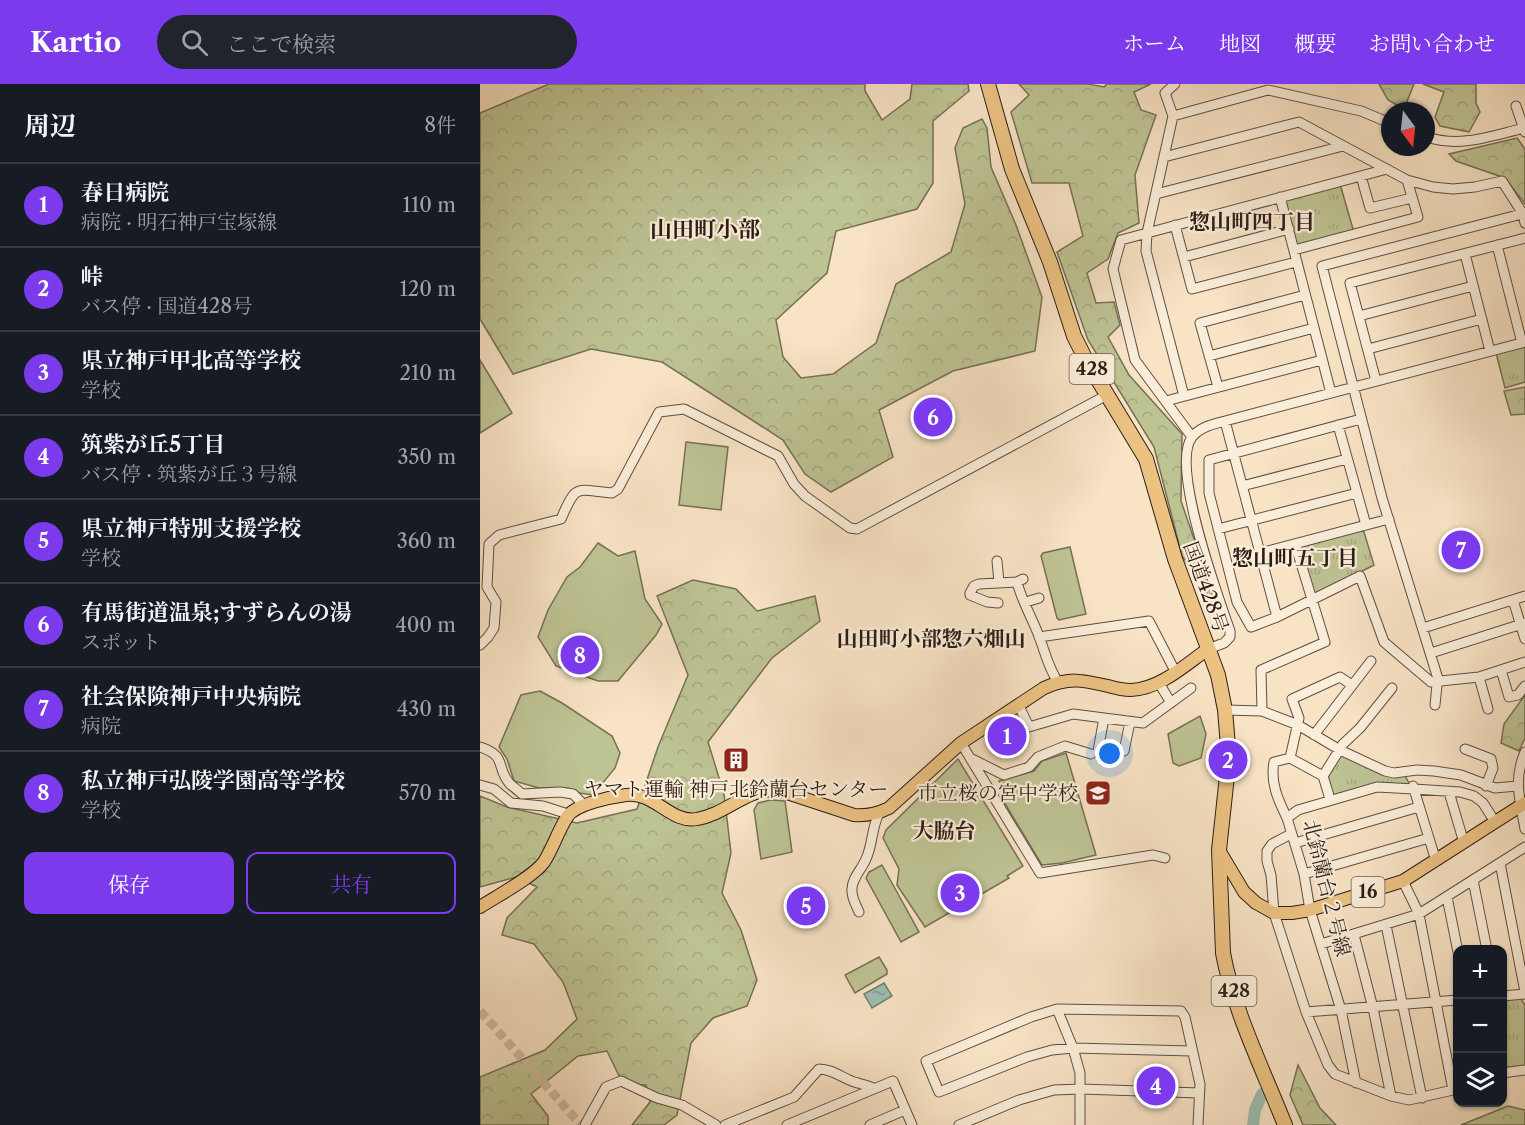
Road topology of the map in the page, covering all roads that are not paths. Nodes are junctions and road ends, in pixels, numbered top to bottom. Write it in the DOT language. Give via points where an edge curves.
graph roads {
  1 [pos="988,84"];
  2 [pos="1175,84"];
  3 [pos="1278,88"];
  4 [pos="1516,106"];
  5 [pos="1173,116"];
  6 [pos="1381,119"];
  7 [pos="1524,129"];
  8 [pos="1435,140"];
  9 [pos="1343,146"];
  10 [pos="1164,157"];
  11 [pos="1387,169"];
  12 [pos="1360,176"];
  13 [pos="1407,180"];
  14 [pos="1156,194"];
  15 [pos="1280,197"];
  16 [pos="1412,198"];
  17 [pos="1524,217"];
  18 [pos="1175,225"];
  19 [pos="1288,229"];
  20 [pos="1147,233"];
  21 [pos="1525,238"];
  22 [pos="1497,245"];
  23 [pos="1294,250"];
  24 [pos="1465,254"];
  25 [pos="1184,257"];
  26 [pos="1296,262"];
  27 [pos="1473,286"];
  28 [pos="1305,295"];
  29 [pos="1359,316"];
  30 [pos="1482,319"];
  31 [pos="1314,328"];
  32 [pos="1523,342"];
  33 [pos="1368,349"];
  34 [pos="1490,351"];
  35 [pos="1209,356"];
  36 [pos="1322,360"];
  37 [pos="1376,381"];
  38 [pos="1218,387"];
  39 [pos="1353,387"];
  40 [pos="1331,393"];
  41 [pos="1107,394"];
  42 [pos="1184,396"];
  43 [pos="1166,400"];
  44 [pos="1361,419"];
  45 [pos="1225,421"];
  46 [pos="1338,426"];
  47 [pos="1192,437"];
  48 [pos="1234,453"];
  49 [pos="1347,459"];
  50 [pos="1242,486"];
  51 [pos="1357,493"];
  52 [pos="1389,519"];
  53 [pos="1251,520"];
  54 [pos="1366,525"];
  55 [pos="1218,529"];
  56 [pos="1295,544"];
  57 [pos="1260,553"];
  58 [pos="997,561"];
  59 [pos="999,582"];
  60 [pos="1525,596"];
  61 [pos="1039,598"];
  62 [pos="1312,600"];
  63 [pos="1513,600"];
  64 [pos="1026,602"];
  65 [pos="998,603"];
  66 [pos="1277,617"];
  67 [pos="1523,624"];
  68 [pos="1424,628"];
  69 [pos="1039,637"];
  70 [pos="1525,639"];
  71 [pos="480,645"];
  72 [pos="1208,649"];
  73 [pos="1431,653"];
  74 [pos="1371,662"];
  75 [pos="1525,662"];
  76 [pos="1501,670"];
  77 [pos="1175,671"];
  78 [pos="1479,677"];
  79 [pos="1058,682"];
  80 [pos="1439,682"];
  81 [pos="1159,683"];
  82 [pos="1352,685"];
  83 [pos="1525,686"];
  84 [pos="1191,688"];
  85 [pos="1392,688"];
  86 [pos="1171,703"];
  87 [pos="1018,704"];
  88 [pos="1434,705"];
  89 [pos="1488,709"];
  90 [pos="1225,710"];
  91 [pos="1262,711"];
  92 [pos="1073,714"];
  93 [pos="1104,718"];
  94 [pos="1130,722"];
  95 [pos="1041,723"];
  96 [pos="1073,725"];
  97 [pos="1298,725"];
  98 [pos="1047,734"];
  99 [pos="1314,735"];
  100 [pos="961,743"];
  101 [pos="480,747"];
  102 [pos="1466,749"];
  103 [pos="1340,750"];
  104 [pos="1124,751"];
  105 [pos="1525,752"];
  106 [pos="970,758"];
  107 [pos="1290,758"];
  108 [pos="1323,776"];
  109 [pos="1411,780"];
  110 [pos="480,785"];
  111 [pos="1486,786"];
  112 [pos="1517,786"];
  113 [pos="1449,792"];
  114 [pos="1330,799"];
  115 [pos="1523,804"];
  116 [pos="584,805"];
  117 [pos="1419,807"];
  118 [pos="879,813"];
  119 [pos="568,814"];
  120 [pos="1287,818"];
  121 [pos="1496,822"];
  122 [pos="1525,826"];
  123 [pos="1293,838"];
  124 [pos="1429,838"];
  125 [pos="1464,843"];
  126 [pos="1525,847"];
  127 [pos="1219,850"];
  128 [pos="1165,858"];
  129 [pos="1436,861"];
  130 [pos="1500,863"];
  131 [pos="1304,874"];
  132 [pos="1473,880"];
  133 [pos="1403,881"];
  134 [pos="1447,897"];
  135 [pos="480,907"];
  136 [pos="1310,910"];
  137 [pos="859,912"];
  138 [pos="1274,913"];
  139 [pos="1419,914"];
  140 [pos="1386,925"];
  141 [pos="1354,934"];
  142 [pos="1321,944"];
  143 [pos="1457,945"];
  144 [pos="1486,945"];
  145 [pos="1525,993"];
  146 [pos="1507,995"];
  147 [pos="1453,1000"];
  148 [pos="1437,1002"];
  149 [pos="1404,1005"];
  150 [pos="1373,1008"];
  151 [pos="1057,1009"];
  152 [pos="1341,1010"];
  153 [pos="1306,1012"];
  154 [pos="1073,1048"];
  155 [pos="1192,1051"];
  156 [pos="1525,1070"];
  157 [pos="1507,1072"];
  158 [pos="1453,1079"];
  159 [pos="1356,1083"];
  160 [pos="873,1088"];
  161 [pos="1081,1089"];
  162 [pos="1453,1090"];
  163 [pos="1199,1093"];
  164 [pos="1391,1096"];
  165 [pos="1422,1098"];
  166 [pos="906,1110"];
  167 [pos="585,1125"];
  168 [pos="716,1125"];
  169 [pos="725,1125"];
  170 [pos="787,1125"];
  171 [pos="870,1125"];
  172 [pos="912,1125"];
  173 [pos="959,1125"];
  174 [pos="1080,1125"];
  175 [pos="1198,1125"];
  176 [pos="1285,1125"];
  1 -- 41 [label="highway, 国道428号 / 428" via="1011,169 1050,262 1074,336"];
  2 -- 5 [label="street" via="1165,93"];
  3 -- 5 [label="street"];
  3 -- 6 [label="street"];
  4 -- 7 [label="street"];
  5 -- 10 [label="street"];
  7 -- 8 [label="street" via="1465,143"];
  9 -- 10 [label="street" via="1299,122"];
  9 -- 11 [label="street"];
  9 -- 14 [label="street"];
  10 -- 14 [label="street"];
  11 -- 12 [label="street"];
  11 -- 13 [label="street"];
  12 -- 15 [label="street"];
  12 -- 16 [label="street" via="1370,208"];
  13 -- 16 [label="street"];
  13 -- 17 [label="street" via="1453,189 1502,181"];
  14 -- 20 [label="street"];
  15 -- 18 [label="street"];
  15 -- 19 [label="street"];
  16 -- 23 [label="street" via="1418,218"];
  17 -- 39 [label="street" via="1322,266"];
  18 -- 20 [label="street"];
  18 -- 25 [label="street"];
  19 -- 23 [label="street"];
  19 -- 25 [label="street"];
  20 -- 42 [label="street" via="1146,251"];
  20 -- 43 [label="street" via="1121,240 1113,268 1136,360"];
  21 -- 22 [label="street"];
  22 -- 24 [label="street"];
  22 -- 32 [label="street"];
  23 -- 26 [label="street"];
  24 -- 27 [label="street"];
  24 -- 29 [label="street" via="1350,283"];
  25 -- 26 [label="street" via="1192,289"];
  26 -- 28 [label="street"];
  27 -- 29 [label="street"];
  27 -- 30 [label="street"];
  28 -- 31 [label="street"];
  28 -- 35 [label="street" via="1200,322"];
  29 -- 33 [label="street"];
  30 -- 33 [label="street"];
  30 -- 34 [label="street"];
  31 -- 35 [label="street"];
  31 -- 36 [label="street"];
  32 -- 34 [label="street"];
  33 -- 37 [label="street"];
  34 -- 37 [label="street"];
  35 -- 38 [label="street"];
  36 -- 38 [label="street"];
  36 -- 40 [label="street"];
  37 -- 39 [label="street"];
  38 -- 42 [label="street"];
  39 -- 40 [label="street"];
  39 -- 44 [label="street"];
  40 -- 45 [label="street"];
  41 -- 71 [label="street" via="857,529 849,528 805,496 778,456 684,409 659,412 618,489 612,493 578,490 561,519 493,538 489,544 487,587 496,602 494,628"];
  41 -- 72 [label="highway, 国道428号 / 428" via="1146,459 1174,559"];
  42 -- 43 [label="street"];
  43 -- 47 [label="street"];
  44 -- 46 [label="street"];
  44 -- 52 [label="street"];
  45 -- 47 [label="street" via="1203,428"];
  45 -- 48 [label="street"];
  46 -- 48 [label="street"];
  46 -- 49 [label="street"];
  47 -- 72 [label="street" via="1187,454 1189,495 1230,631 1224,643"];
  48 -- 50 [label="street"];
  48 -- 55 [label="street" via="1209,460 1209,493"];
  49 -- 50 [label="street"];
  49 -- 51 [label="street"];
  50 -- 53 [label="street"];
  51 -- 53 [label="street"];
  51 -- 54 [label="street"];
  52 -- 54 [label="street"];
  52 -- 68 [label="street"];
  53 -- 55 [label="street"];
  53 -- 57 [label="street"];
  54 -- 56 [label="street"];
  55 -- 66 [label="street" via="1237,602 1251,627"];
  56 -- 57 [label="street"];
  56 -- 62 [label="street"];
  57 -- 66 [label="street"];
  58 -- 59 [label="street"];
  59 -- 64 [label="street" via="1020,581 1021,597"];
  59 -- 65 [label="street" via="974,586 970,593"];
  60 -- 63 [label="street"];
  61 -- 64 [label="street"];
  62 -- 66 [label="street"];
  62 -- 80 [label="street" via="1360,576 1384,642 1431,682"];
  62 -- 91 [label="street" via="1326,646 1261,670"];
  63 -- 67 [label="street"];
  63 -- 68 [label="street"];
  64 -- 69 [label="street"];
  67 -- 70 [label="street"];
  67 -- 73 [label="street"];
  68 -- 73 [label="street"];
  69 -- 77 [label="street" via="1149,621"];
  69 -- 79 [label="street" via="1048,667"];
  72 -- 77 [label="main road"];
  72 -- 90 [label="highway, 国道428号 / 428"];
  73 -- 80 [label="street"];
  74 -- 82 [label="street"];
  75 -- 76 [label="street"];
  76 -- 78 [label="street"];
  76 -- 83 [label="street" via="1509,697 1518,695"];
  77 -- 81 [label="main road"];
  78 -- 80 [label="street"];
  78 -- 89 [label="street"];
  79 -- 81 [label="main road" via="1073,680 1128,690"];
  79 -- 87 [label="main road"];
  80 -- 88 [label="street"];
  81 -- 86 [label="street"];
  82 -- 97 [label="street" via="1340,676 1293,699"];
  82 -- 99 [label="street"];
  84 -- 86 [label="street"];
  85 -- 103 [label="street"];
  86 -- 94 [label="street" via="1143,723"];
  87 -- 95 [label="street" via="1029,727"];
  87 -- 100 [label="main road"];
  90 -- 91 [label="street"];
  90 -- 127 [label="highway, 国道428号 / 428" via="1228,760"];
  91 -- 97 [label="street"];
  92 -- 93 [label="street"];
  92 -- 95 [label="street"];
  92 -- 96 [label="street"];
  93 -- 94 [label="street"];
  93 -- 106 [label="street" via="1094,752 1065,746 1038,757 1029,767 1004,775"];
  94 -- 104 [label="street"];
  95 -- 98 [label="street"];
  97 -- 99 [label="street"];
  97 -- 107 [label="street"];
  99 -- 103 [label="street"];
  100 -- 106 [label="street"];
  100 -- 118 [label="main road"];
  101 -- 116 [label="street" via="493,751 509,783 522,794 573,794"];
  102 -- 111 [label="street" via="1491,759 1493,768"];
  103 -- 108 [label="street"];
  103 -- 109 [label="street"];
  105 -- 112 [label="street" via="1518,767"];
  106 -- 128 [label="street" via="1040,873 1154,855"];
  107 -- 108 [label="street"];
  107 -- 120 [label="street" via="1274,762 1271,775"];
  108 -- 114 [label="street"];
  109 -- 111 [label="street" via="1417,770 1461,775"];
  109 -- 113 [label="street, 北鈴蘭台２号線"];
  109 -- 114 [label="street, 北鈴蘭台２号線"];
  109 -- 117 [label="street"];
  110 -- 119 [label="street" via="494,789 511,802"];
  111 -- 112 [label="street"];
  112 -- 115 [label="street"];
  113 -- 121 [label="street, 北鈴蘭台２号線" via="1474,796"];
  113 -- 125 [label="street"];
  114 -- 120 [label="street, 北鈴蘭台２号線"];
  115 -- 121 [label="main road, 16"];
  115 -- 122 [label="street"];
  116 -- 118 [label="main road" via="637,794 684,819 696,820 765,789 854,815"];
  116 -- 119 [label="main road"];
  117 -- 123 [label="street"];
  117 -- 124 [label="street"];
  118 -- 137 [label="street" via="867,859 852,888"];
  119 -- 135 [label="main road" via="543,862"];
  120 -- 123 [label="street, 北鈴蘭台２号線"];
  121 -- 125 [label="main road, 16"];
  123 -- 131 [label="street, 北鈴蘭台２号線"];
  123 -- 138 [label="street" via="1272,844 1267,851"];
  124 -- 129 [label="street"];
  124 -- 131 [label="street"];
  125 -- 129 [label="main road, 16"];
  126 -- 130 [label="street"];
  127 -- 138 [label="main road" via="1244,892"];
  127 -- 176 [label="highway, 国道428号 / 428" via="1225,966"];
  129 -- 133 [label="main road, 16"];
  130 -- 132 [label="street"];
  130 -- 145 [label="street"];
  131 -- 136 [label="street, 北鈴蘭台２号線"];
  132 -- 134 [label="street"];
  132 -- 144 [label="street"];
  133 -- 136 [label="main road, 16"];
  133 -- 139 [label="street"];
  134 -- 139 [label="street"];
  134 -- 143 [label="street"];
  136 -- 138 [label="main road, 16"];
  136 -- 142 [label="street, 北鈴蘭台２号線"];
  138 -- 153 [label="street"];
  139 -- 140 [label="street"];
  139 -- 148 [label="street"];
  140 -- 141 [label="street"];
  140 -- 149 [label="street"];
  141 -- 142 [label="street"];
  141 -- 150 [label="street"];
  142 -- 152 [label="street, 北鈴蘭台２号線"];
  145 -- 146 [label="street"];
  147 -- 148 [label="street"];
  148 -- 149 [label="street"];
  148 -- 158 [label="street"];
  149 -- 150 [label="street"];
  149 -- 165 [label="street"];
  150 -- 152 [label="street"];
  150 -- 164 [label="street"];
  151 -- 154 [label="street"];
  151 -- 154 [label="street" via="926,1062 939,1092 1027,1057"];
  151 -- 155 [label="street" via="1181,1011"];
  152 -- 153 [label="street"];
  152 -- 159 [label="street, 北鈴蘭台２号線"];
  153 -- 159 [label="street" via="1328,1065 1335,1074"];
  154 -- 155 [label="street"];
  154 -- 161 [label="street"];
  155 -- 163 [label="street"];
  156 -- 157 [label="street"];
  159 -- 164 [label="street"];
  160 -- 166 [label="street" via="893,1081"];
  160 -- 169 [label="street" via="819,1069 794,1097"];
  160 -- 170 [label="street"];
  161 -- 163 [label="street"];
  161 -- 173 [label="street" via="1034,1095"];
  161 -- 174 [label="street"];
  162 -- 165 [label="street"];
  163 -- 175 [label="street"];
  164 -- 165 [label="street"];
  166 -- 171 [label="street"];
  166 -- 172 [label="street"];
  167 -- 168 [label="street" via="606,1087 621,1081 682,1105"];
}
